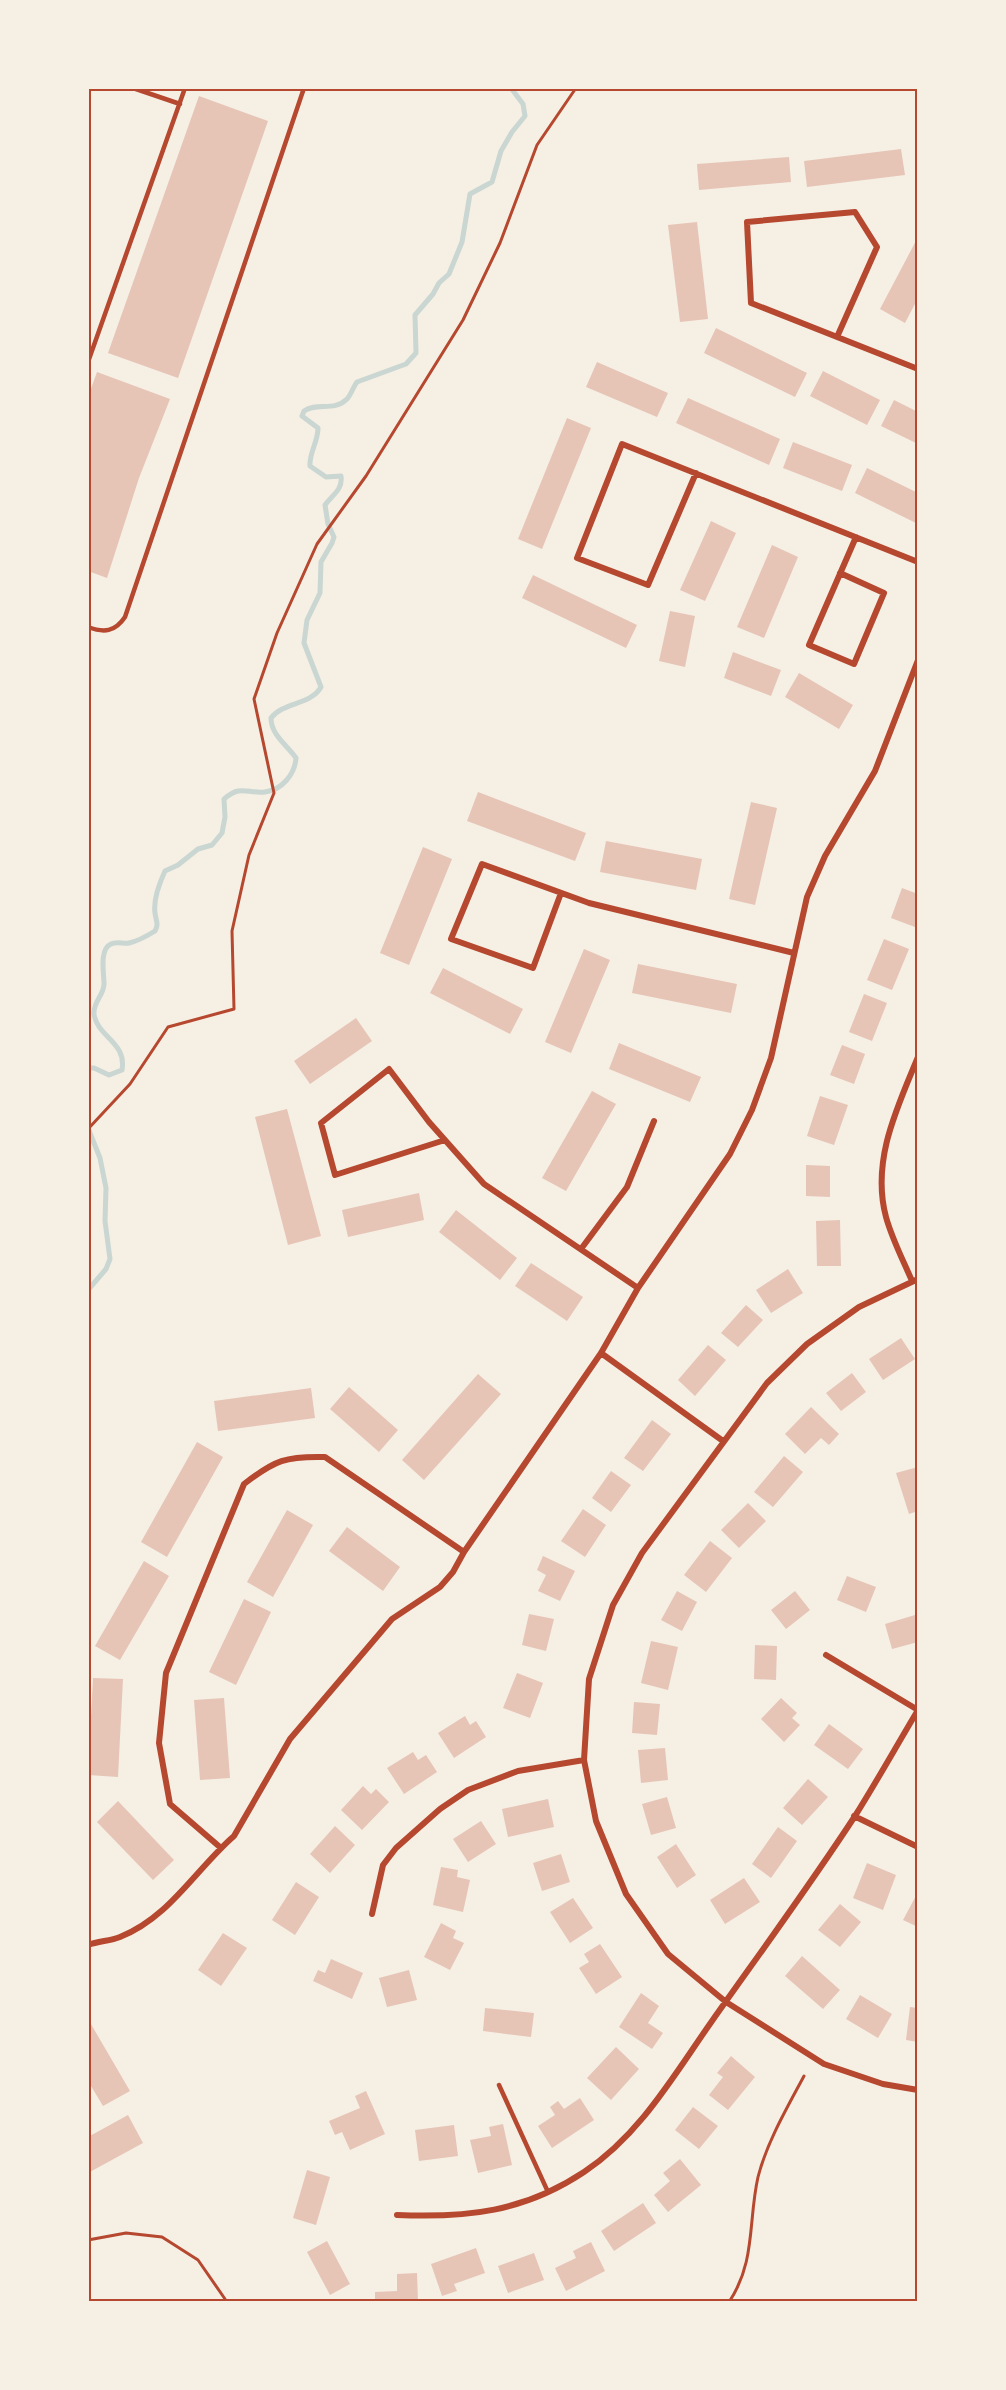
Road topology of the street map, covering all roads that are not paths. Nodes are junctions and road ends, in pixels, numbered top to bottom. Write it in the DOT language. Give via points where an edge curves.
graph roads {
  1 [pos="134,88"];
  2 [pos="185,88"];
  3 [pos="304,88"];
  4 [pos="180,104"];
  5 [pos="837,337"];
  6 [pos="88,362"];
  7 [pos="918,369"];
  8 [pos="696,473"];
  9 [pos="856,537"];
  10 [pos="918,562"];
  11 [pos="840,573"];
  12 [pos="88,627"];
  13 [pos="918,660"];
  14 [pos="561,893"];
  15 [pos="794,953"];
  16 [pos="918,1057"];
  17 [pos="654,1121"];
  18 [pos="445,1140"];
  19 [pos="581,1249"];
  20 [pos="915,1280"];
  21 [pos="638,1288"];
  22 [pos="602,1353"];
  23 [pos="723,1441"];
  24 [pos="464,1552"];
  25 [pos="826,1655"];
  26 [pos="918,1710"];
  27 [pos="584,1760"];
  28 [pos="854,1816"];
  29 [pos="918,1847"];
  30 [pos="221,1848"];
  31 [pos="372,1914"];
  32 [pos="88,1944"];
  33 [pos="726,2002"];
  34 [pos="499,2085"];
  35 [pos="918,2090"];
  36 [pos="548,2192"];
  37 [pos="397,2215"];
  1 -- 4 [label="lane"];
  2 -- 4 [label="lane"];
  3 -- 12 [label="lane" via="125,617 106,631"];
  4 -- 6 [label="lane"];
  5 -- 5 [label="street" via="751,303 747,222 855,212 877,247"];
  5 -- 7 [label="street"];
  8 -- 8 [label="street" via="622,444 577,558 648,585"];
  8 -- 9 [label="street"];
  9 -- 10 [label="street"];
  9 -- 11 [label="street"];
  11 -- 11 [label="street" via="809,645 854,664 884,593"];
  13 -- 15 [label="street" via="875,771 825,856 807,897"];
  14 -- 14 [label="street" via="482,864 451,939 533,968"];
  14 -- 15 [label="street"];
  15 -- 21 [label="street" via="771,1058 752,1110 730,1154"];
  16 -- 20 [label="street" via="887,1134 882,1175 886,1216"];
  17 -- 19 [label="street" via="627,1187"];
  18 -- 18 [label="street" via="389,1069 321,1123 335,1176"];
  18 -- 19 [label="street" via="484,1184"];
  19 -- 21 [label="street"];
  20 -- 23 [label="street" via="859,1307 807,1344 767,1383"];
  21 -- 22 [label="street"];
  22 -- 23 [label="street"];
  22 -- 24 [label="street"];
  23 -- 27 [label="street" via="642,1552 613,1605 589,1679"];
  24 -- 30 [label="street" via="440,1587 392,1619 290,1739 234,1836"];
  24 -- 30 [label="street" via="325,1457 299,1456 269,1465 244,1484 166,1673 159,1743 170,1804"];
  25 -- 26 [label="street"];
  26 -- 28 [label="street"];
  27 -- 31 [label="street" via="518,1771 468,1790 440,1809 396,1848 383,1865"];
  27 -- 33 [label="street" via="596,1821 626,1894 668,1954"];
  28 -- 29 [label="street"];
  28 -- 33 [label="street"];
  30 -- 32 [label="street" via="184,1891 143,1924 120,1937"];
  33 -- 35 [label="street" via="824,2064 883,2084"];
  33 -- 36 [label="street" via="643,2119 611,2152"];
  34 -- 36 [label="lane"];
  36 -- 37 [label="street" via="494,2211 444,2217"];
}
